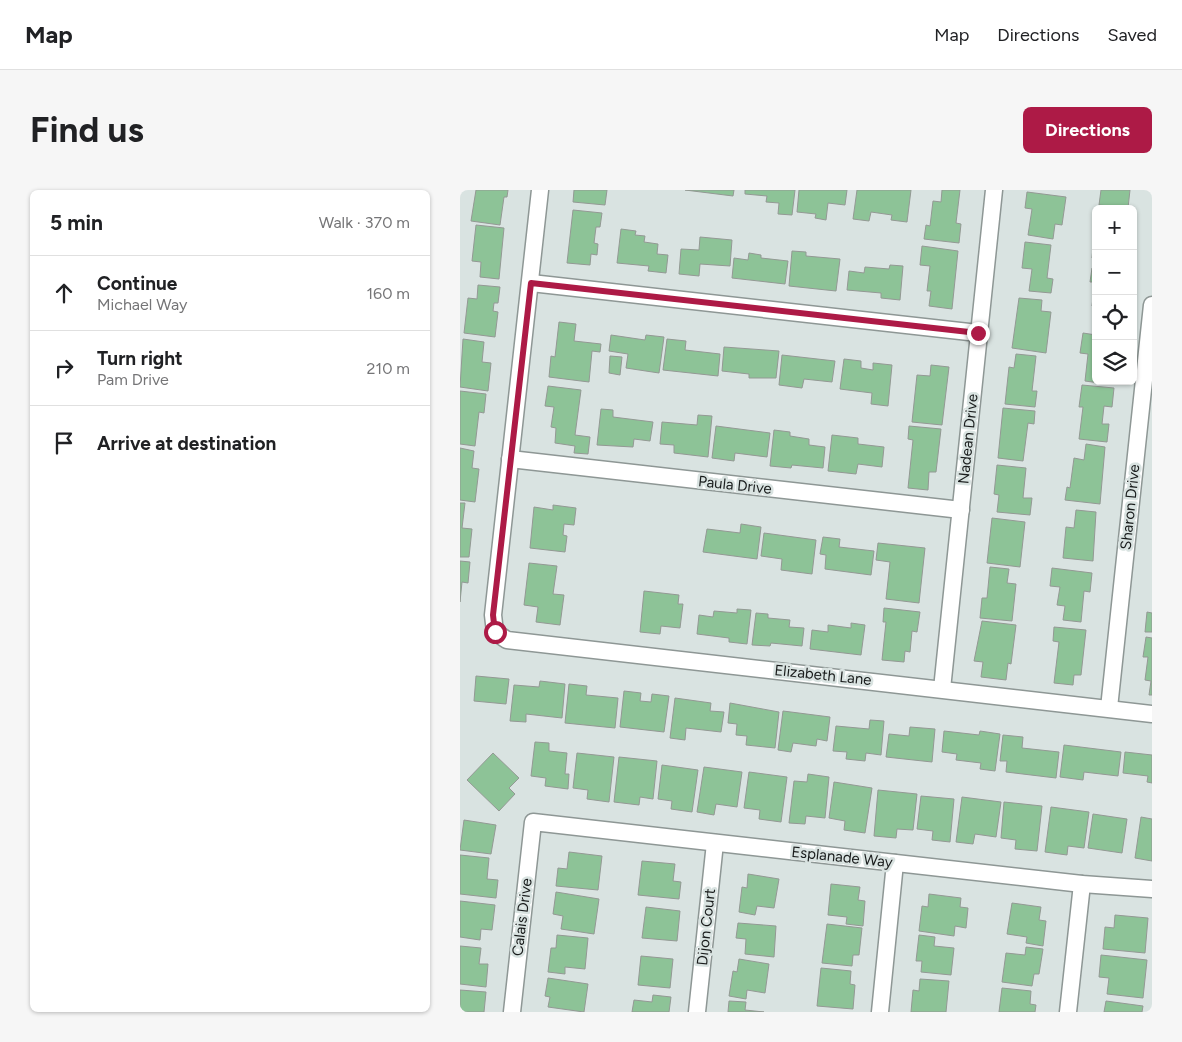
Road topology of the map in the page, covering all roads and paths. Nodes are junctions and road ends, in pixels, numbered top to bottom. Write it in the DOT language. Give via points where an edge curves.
graph roads {
  1 [pos="540,190"];
  2 [pos="994,190"];
  3 [pos="531,283"];
  4 [pos="1152,305"];
  5 [pos="978,333"];
  6 [pos="510,459"];
  7 [pos="961,510"];
  8 [pos="942,689"];
  9 [pos="1109,708"];
  10 [pos="1152,714"];
  11 [pos="533,822"];
  12 [pos="715,843"];
  13 [pos="895,863"];
  14 [pos="1082,884"];
  15 [pos="1152,889"];
  16 [pos="512,1012"];
  17 [pos="697,1012"];
  18 [pos="880,1012"];
  19 [pos="1068,1012"];
  1 -- 3 [label="street"];
  2 -- 5 [label="street, Nadean Drive"];
  3 -- 5 [label="street"];
  3 -- 6 [label="street"];
  4 -- 9 [label="street, Sharon Drive"];
  5 -- 7 [label="street, Nadean Drive"];
  6 -- 7 [label="street, Paula Drive"];
  6 -- 8 [label="street, Elizabeth Lane" via="493,615 495,632 507,640"];
  7 -- 8 [label="street, Nadean Drive"];
  8 -- 9 [label="street, Elizabeth Lane"];
  9 -- 10 [label="street, Elizabeth Lane"];
  11 -- 12 [label="street, Esplanade Way"];
  11 -- 16 [label="street, Calais Drive"];
  12 -- 13 [label="street, Esplanade Way"];
  12 -- 17 [label="street, Dijon Court"];
  13 -- 14 [label="street, Esplanade Way"];
  13 -- 18 [label="street"];
  14 -- 15 [label="street, Esplanade Way"];
  14 -- 19 [label="street"];
}
